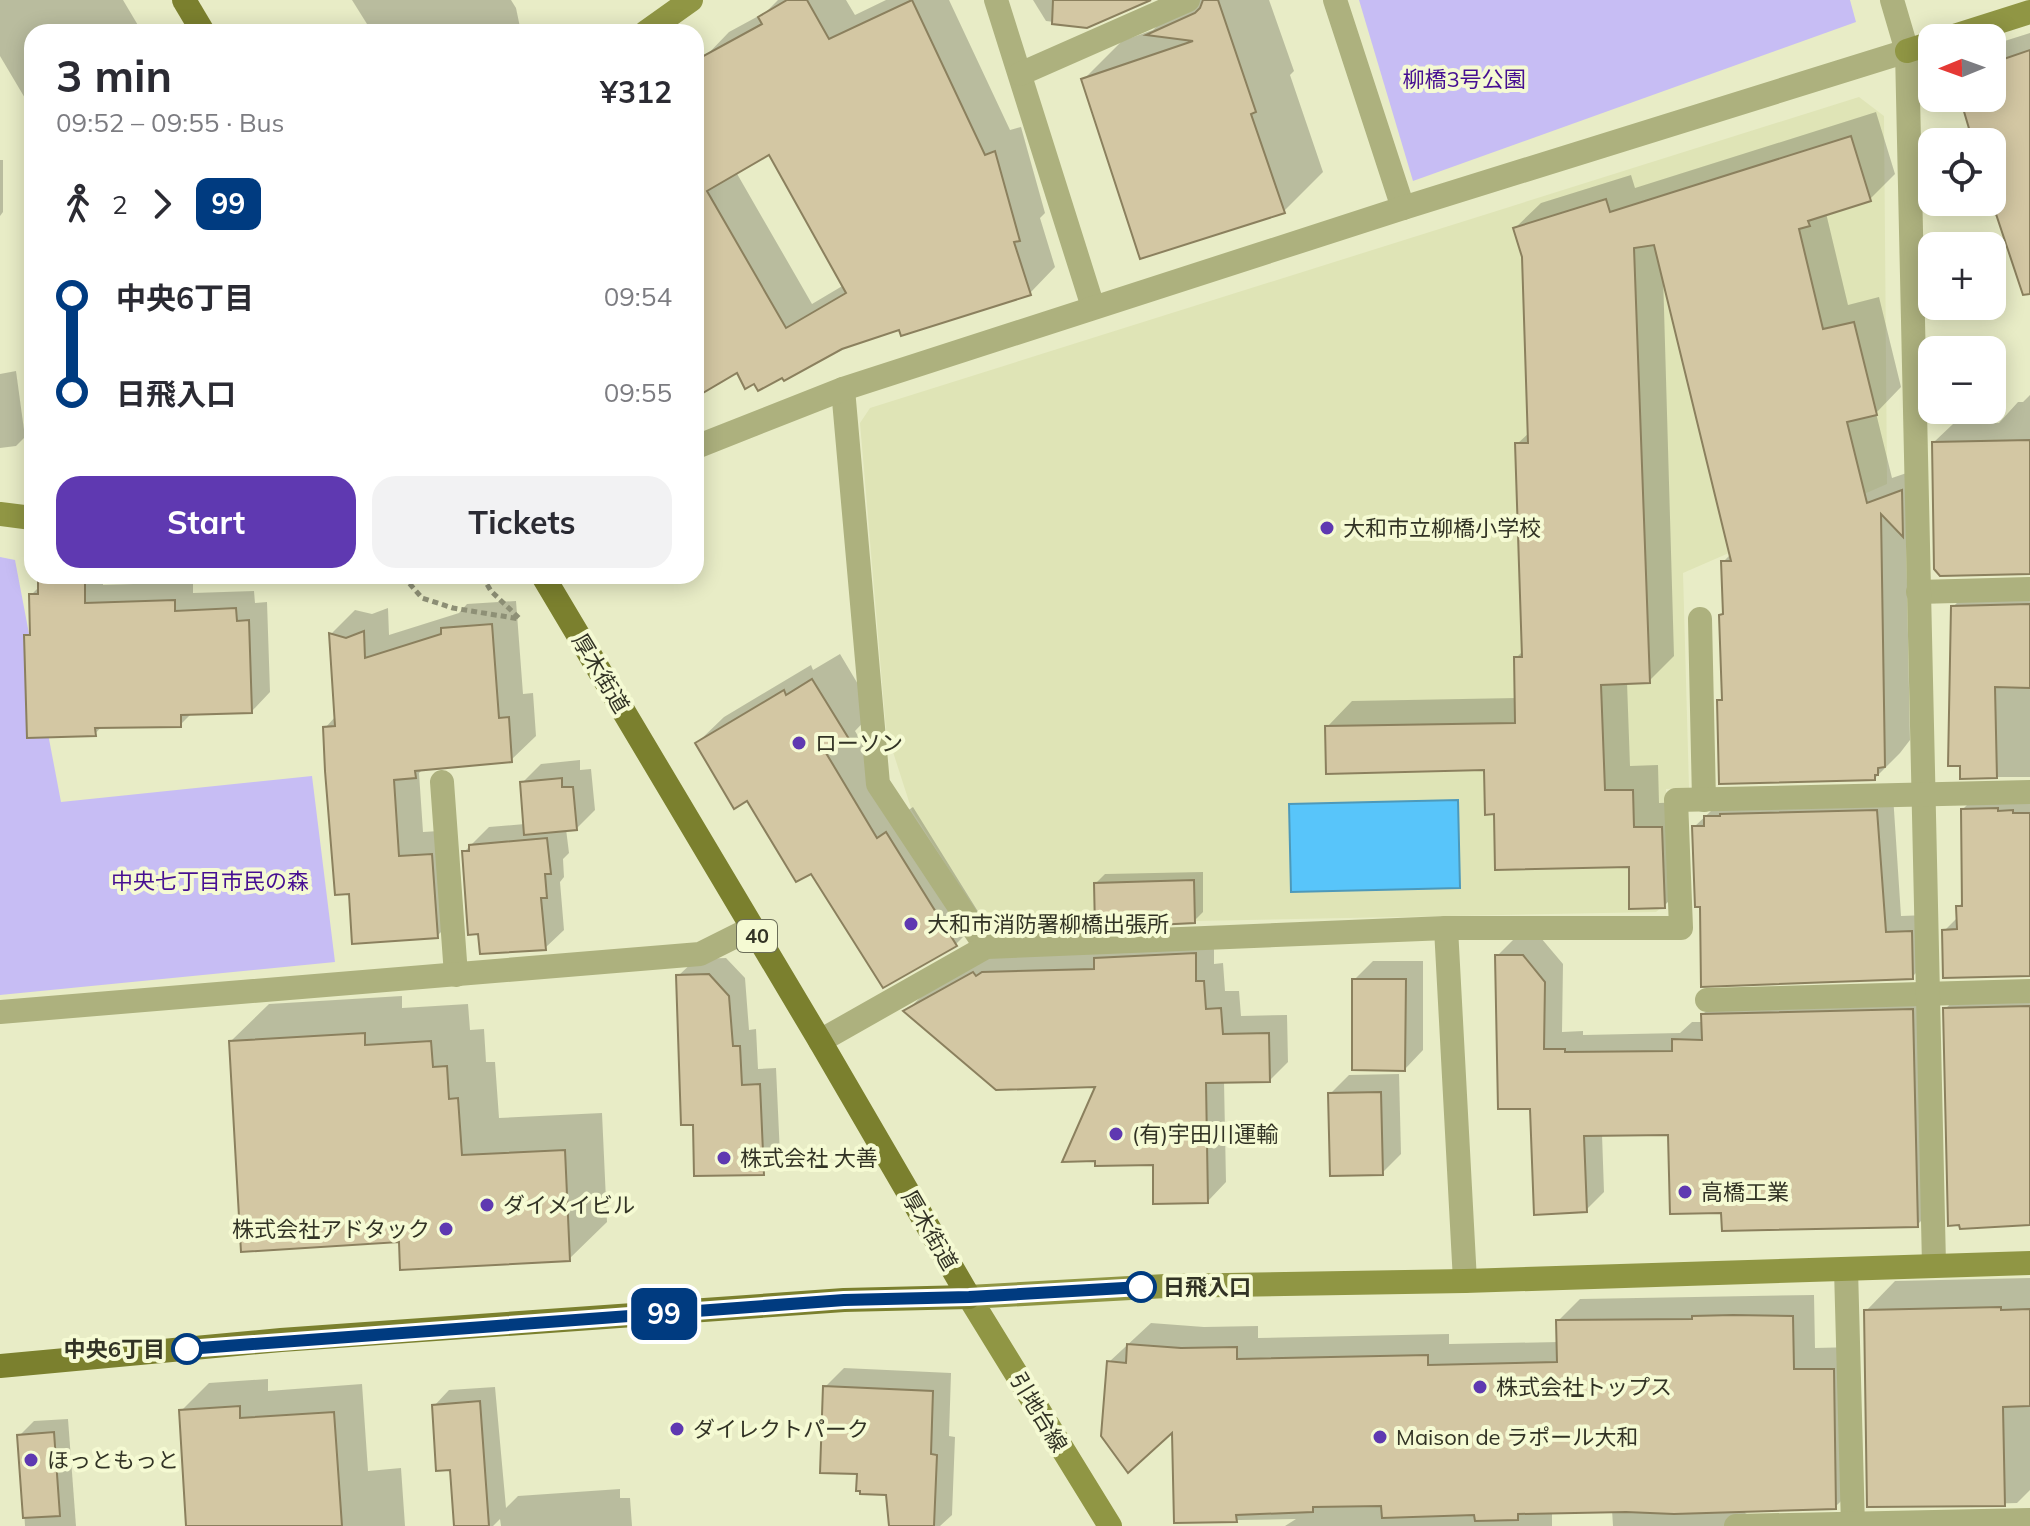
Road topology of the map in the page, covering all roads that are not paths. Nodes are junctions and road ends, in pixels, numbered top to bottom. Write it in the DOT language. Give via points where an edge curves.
graph roads {
  1 [pos="184,0"];
  2 [pos="691,0"];
  3 [pos="996,0"];
  4 [pos="1188,0"];
  5 [pos="1335,0"];
  6 [pos="1892,0"];
  7 [pos="2030,12"];
  8 [pos="198,24"];
  9 [pos="657,24"];
  10 [pos="1992,24"];
  11 [pos="1918,47"];
  12 [pos="1907,51"];
  13 [pos="1020,74"];
  14 [pos="1403,208"];
  15 [pos="1093,307"];
  16 [pos="843,389"];
  17 [pos="704,444"];
  18 [pos="0,514"];
  19 [pos="24,517"];
  20 [pos="548,584"];
  21 [pos="2030,589"];
  22 [pos="1918,592"];
  23 [pos="1700,619"];
  24 [pos="442,782"];
  25 [pos="2030,792"];
  26 [pos="1923,795"];
  27 [pos="1704,800"];
  28 [pos="752,928"];
  29 [pos="1446,928"];
  30 [pos="986,947"];
  31 [pos="456,975"];
  32 [pos="2030,991"];
  33 [pos="1928,994"];
  34 [pos="1707,1000"];
  35 [pos="0,1012"];
  36 [pos="820,1041"];
  37 [pos="2030,1263"];
  38 [pos="1934,1265"];
  39 [pos="1846,1269"];
  40 [pos="1465,1281"];
  41 [pos="969,1297"];
  42 [pos="0,1366"];
  43 [pos="2030,1520"];
  44 [pos="1853,1525"];
  45 [pos="1110,1526"];
  46 [pos="1736,1526"];
  1 -- 8 [label="main road"];
  2 -- 9 [label="street"];
  3 -- 13 [label="street"];
  4 -- 13 [label="street"];
  5 -- 14 [label="street"];
  6 -- 12 [label="street"];
  7 -- 10 [label="street"];
  11 -- 12 [label="street"];
  12 -- 14 [label="street"];
  12 -- 22 [label="street"];
  13 -- 15 [label="street"];
  14 -- 15 [label="street"];
  15 -- 16 [label="street"];
  16 -- 17 [label="street"];
  16 -- 30 [label="street" via="878,784"];
  18 -- 19 [label="street"];
  20 -- 28 [label="main road, 厚木街道 / 40"];
  21 -- 22 [label="street"];
  22 -- 26 [label="street"];
  23 -- 27 [label="street"];
  24 -- 31 [label="street"];
  25 -- 26 [label="street"];
  26 -- 27 [label="street"];
  26 -- 33 [label="street"];
  27 -- 29 [label="street" via="1676,800 1681,928"];
  28 -- 31 [label="street" via="700,954"];
  28 -- 36 [label="main road, 厚木街道 / 40"];
  29 -- 30 [label="street"];
  29 -- 40 [label="street"];
  30 -- 36 [label="street"];
  31 -- 35 [label="street"];
  32 -- 33 [label="street"];
  33 -- 34 [label="street"];
  33 -- 38 [label="street"];
  36 -- 41 [label="main road, 厚木街道 / 40"];
  37 -- 38 [label="street"];
  38 -- 39 [label="street"];
  39 -- 40 [label="street"];
  39 -- 44 [label="street"];
  40 -- 41 [label="street" via="1166,1286"];
  41 -- 42 [label="main road, 厚木街道" via="844,1300 281,1340"];
  41 -- 45 [label="street, 引地台線"];
  43 -- 44 [label="street"];
  44 -- 46 [label="street"];
}
